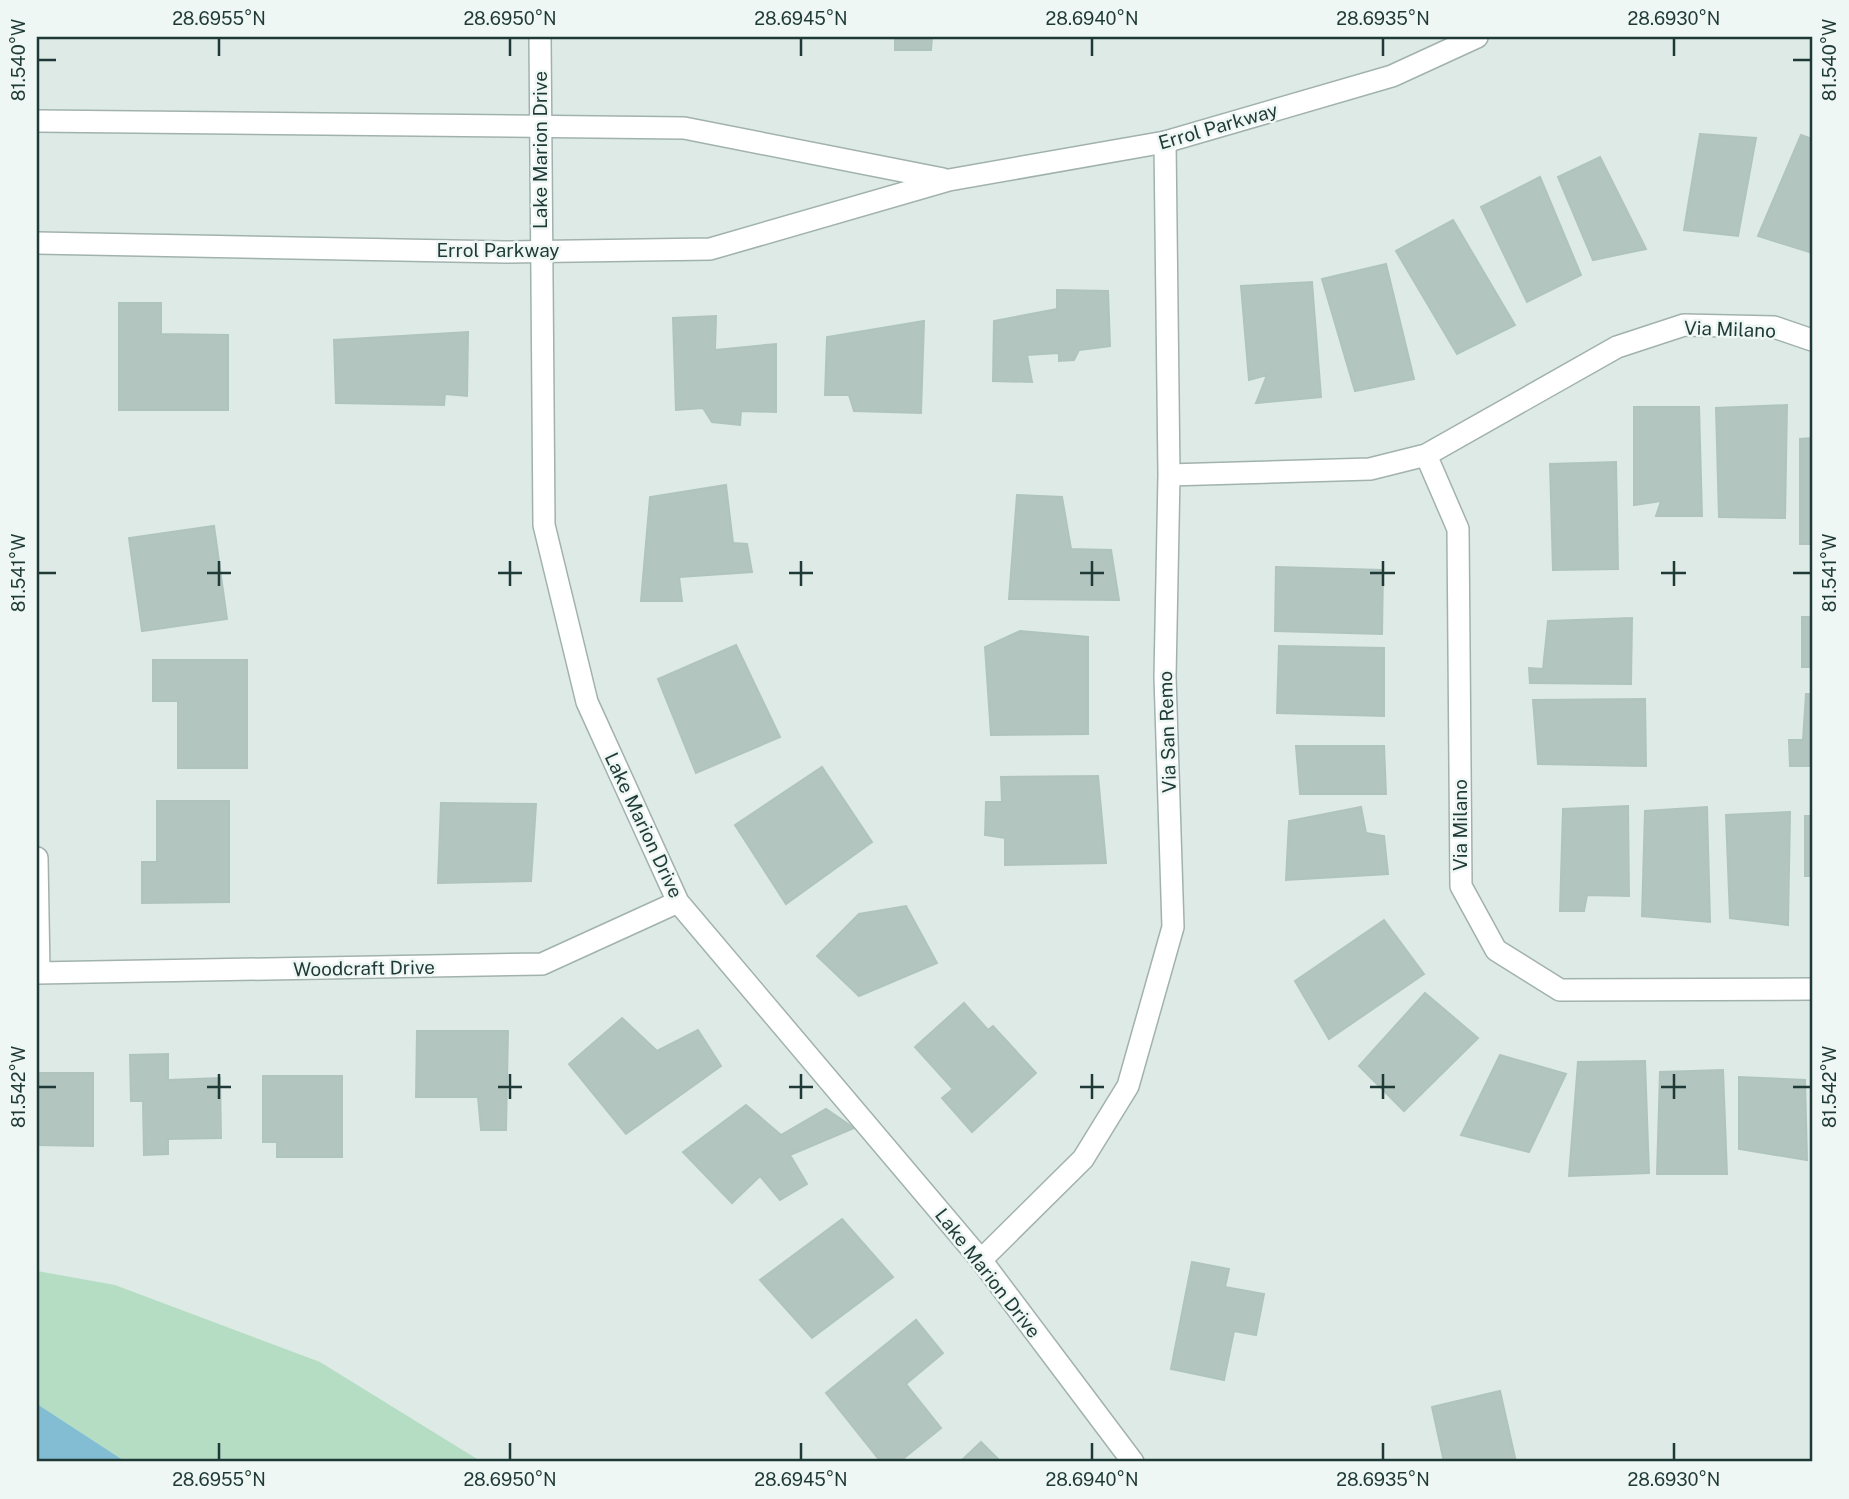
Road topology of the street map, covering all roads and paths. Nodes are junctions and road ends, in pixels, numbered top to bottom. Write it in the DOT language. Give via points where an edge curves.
graph roads {
  1 [pos="540,37"];
  2 [pos="1477,37"];
  3 [pos="37,121"];
  4 [pos="539,125"];
  5 [pos="1164,142"];
  6 [pos="949,180"];
  7 [pos="37,243"];
  8 [pos="540,251"];
  9 [pos="1812,340"];
  10 [pos="1426,455"];
  11 [pos="1169,475"];
  12 [pos="37,858"];
  13 [pos="678,902"];
  14 [pos="38,973"];
  15 [pos="1812,989"];
  16 [pos="981,1260"];
  17 [pos="1133,1462"];
  1 -- 4 [label="street, Lake Marion Drive"];
  2 -- 5 [label="street, Errol Parkway" via="1392,76"];
  3 -- 4 [label="street, Errol Parkway"];
  4 -- 6 [label="street, Errol Parkway" via="684,128"];
  4 -- 8 [label="street, Lake Marion Drive"];
  5 -- 6 [label="street, Errol Parkway"];
  5 -- 11 [label="street, Via San Remo"];
  6 -- 8 [label="street, Errol Parkway" via="710,249"];
  7 -- 8 [label="street, Errol Parkway"];
  8 -- 13 [label="street, Lake Marion Drive" via="544,525 587,702"];
  9 -- 10 [label="street, Via Milano" via="1774,327 1684,325 1617,347"];
  10 -- 11 [label="street, Via Milano" via="1370,469"];
  10 -- 15 [label="street, Via Milano" via="1458,529 1461,886 1496,950 1560,990"];
  11 -- 16 [label="street, Via San Remo" via="1164,677 1173,927 1128,1086 1083,1159"];
  12 -- 14 [label="street"];
  13 -- 14 [label="street, Woodcraft Drive" via="542,964"];
  13 -- 16 [label="street, Lake Marion Drive"];
  16 -- 17 [label="street, Lake Marion Drive"];
}
